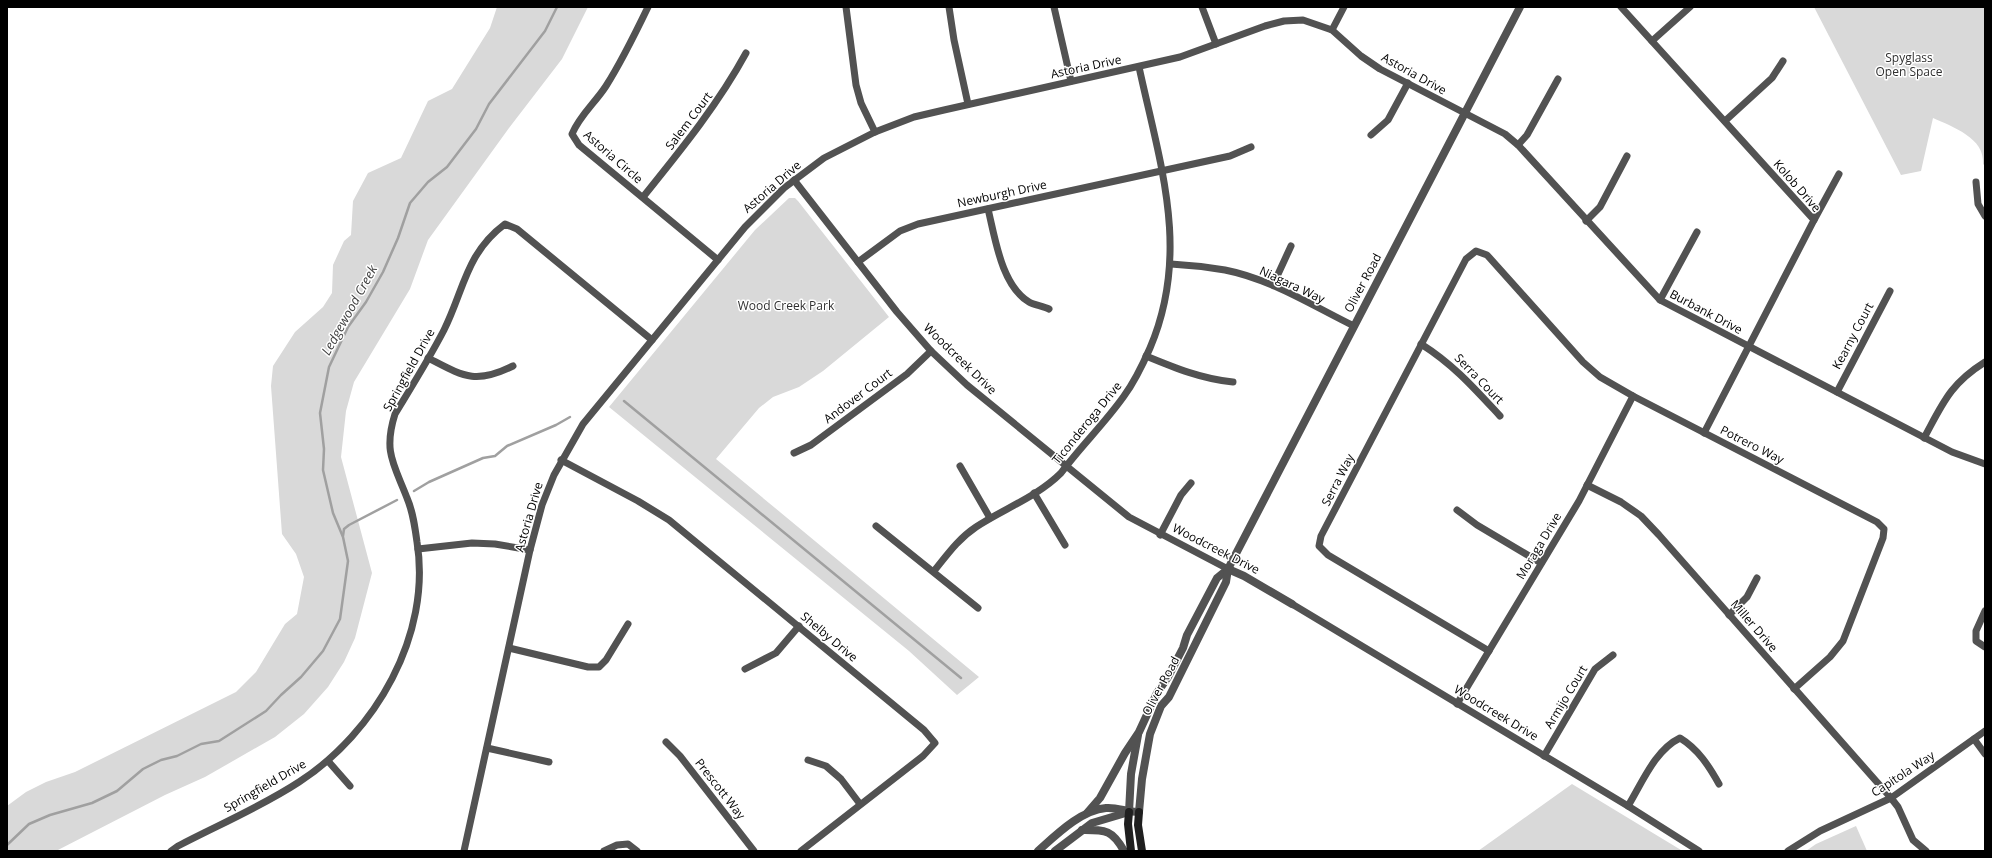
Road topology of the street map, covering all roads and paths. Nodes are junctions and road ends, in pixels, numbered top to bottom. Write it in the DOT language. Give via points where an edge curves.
graph roads {
  1 [pos="648,7"];
  2 [pos="846,7"];
  3 [pos="948,7"];
  4 [pos="1054,7"];
  5 [pos="1202,7"];
  6 [pos="1344,7"];
  7 [pos="1520,7"];
  8 [pos="1621,7"];
  9 [pos="1690,7"];
  10 [pos="1332,30"];
  11 [pos="1652,41"];
  12 [pos="1216,44"];
  13 [pos="746,54"];
  14 [pos="1783,62"];
  15 [pos="1139,67"];
  16 [pos="1558,79"];
  17 [pos="1071,81"];
  18 [pos="1408,83"];
  19 [pos="968,104"];
  20 [pos="1465,113"];
  21 [pos="1725,121"];
  22 [pos="875,132"];
  23 [pos="1371,135"];
  24 [pos="1518,145"];
  25 [pos="1251,148"];
  26 [pos="1627,156"];
  27 [pos="1162,171"];
  28 [pos="1839,174"];
  29 [pos="794,180"];
  30 [pos="1976,182"];
  31 [pos="642,197"];
  32 [pos="988,209"];
  33 [pos="1985,216"];
  34 [pos="1814,220"];
  35 [pos="1586,221"];
  36 [pos="1696,232"];
  37 [pos="1291,246"];
  38 [pos="1476,251"];
  39 [pos="718,260"];
  40 [pos="858,262"];
  41 [pos="1171,264"];
  42 [pos="1273,286"];
  43 [pos="1890,291"];
  44 [pos="1660,300"];
  45 [pos="1049,309"];
  46 [pos="1354,326"];
  47 [pos="652,340"];
  48 [pos="1421,344"];
  49 [pos="1749,347"];
  50 [pos="931,351"];
  51 [pos="1146,356"];
  52 [pos="428,358"];
  53 [pos="1985,362"];
  54 [pos="513,366"];
  55 [pos="1233,382"];
  56 [pos="1837,392"];
  57 [pos="1634,396"];
  58 [pos="1500,416"];
  59 [pos="1704,433"];
  60 [pos="1924,438"];
  61 [pos="794,453"];
  62 [pos="561,460"];
  63 [pos="1985,464"];
  64 [pos="960,466"];
  65 [pos="1066,467"];
  66 [pos="1191,483"];
  67 [pos="1587,485"];
  68 [pos="1034,493"];
  69 [pos="1457,510"];
  70 [pos="990,518"];
  71 [pos="876,526"];
  72 [pos="1160,534"];
  73 [pos="1065,545"];
  74 [pos="418,549"];
  75 [pos="530,550"];
  76 [pos="1541,563"];
  77 [pos="1228,569"];
  78 [pos="934,571"];
  79 [pos="1757,578"];
  80 [pos="1292,604"];
  81 [pos="978,608"];
  82 [pos="1985,611"];
  83 [pos="1729,615"];
  84 [pos="628,624"];
  85 [pos="799,626"];
  86 [pos="1985,647"];
  87 [pos="509,648"];
  88 [pos="1489,651"];
  89 [pos="1612,655"];
  90 [pos="745,669"];
  91 [pos="1794,689"];
  92 [pos="1457,704"];
  93 [pos="1985,731"];
  94 [pos="1139,732"];
  95 [pos="1974,739"];
  96 [pos="666,742"];
  97 [pos="487,748"];
  98 [pos="1985,754"];
  99 [pos="1544,756"];
  100 [pos="808,760"];
  101 [pos="328,761"];
  102 [pos="549,762"];
  103 [pos="1719,784"];
  104 [pos="350,786"];
  105 [pos="1891,798"];
  106 [pos="860,804"];
  107 [pos="1628,806"];
  108 [pos="1129,812"];
  109 [pos="1139,812"];
  110 [pos="1085,815"];
  111 [pos="1082,830"];
  112 [pos="171,851"];
  113 [pos="464,851"];
  114 [pos="604,851"];
  115 [pos="636,851"];
  116 [pos="754,851"];
  117 [pos="801,851"];
  118 [pos="1038,851"];
  119 [pos="1055,851"];
  120 [pos="1124,851"];
  121 [pos="1131,851"];
  122 [pos="1142,851"];
  123 [pos="1699,851"];
  124 [pos="1788,851"];
  125 [pos="1926,851"];
  1 -- 31 [label="street, Astoria Circle" via="627,51 608,82 576,123 572,134 579,145"];
  2 -- 22 [label="street" via="856,85 861,103"];
  3 -- 19 [label="street"];
  4 -- 17 [label="street"];
  5 -- 12 [label="street"];
  6 -- 10 [label="street"];
  7 -- 20 [label="street, Oliver Road"];
  8 -- 11 [label="street, Kolob Drive"];
  9 -- 11 [label="street"];
  10 -- 12 [label="street, Astoria Drive" via="1303,20 1284,21"];
  10 -- 18 [label="street, Astoria Drive" via="1361,56"];
  11 -- 21 [label="street, Kolob Drive"];
  12 -- 15 [label="street, Astoria Drive" via="1180,57"];
  13 -- 31 [label="street, Salem Court" via="704,121"];
  14 -- 21 [label="street" via="1772,78"];
  15 -- 17 [label="street, Astoria Drive"];
  15 -- 27 [label="street, Ticonderoga Drive"];
  16 -- 24 [label="street" via="1527,135"];
  17 -- 19 [label="street, Astoria Drive"];
  18 -- 20 [label="street, Astoria Drive"];
  18 -- 23 [label="street" via="1388,120"];
  19 -- 22 [label="street, Astoria Drive" via="914,117"];
  20 -- 24 [label="street, Burbank Drive" via="1505,134"];
  20 -- 46 [label="street, Oliver Road"];
  21 -- 34 [label="street, Kolob Drive"];
  22 -- 29 [label="street, Astoria Drive" via="824,158"];
  24 -- 35 [label="street, Burbank Drive"];
  25 -- 27 [label="street, Newburgh Drive" via="1230,156"];
  26 -- 35 [label="street" via="1600,207"];
  27 -- 32 [label="street, Newburgh Drive"];
  27 -- 41 [label="street, Ticonderoga Drive" via="1168,205"];
  28 -- 34 [label="street"];
  29 -- 39 [label="street, Astoria Drive" via="745,227"];
  29 -- 40 [label="street, Woodcreek Drive"];
  30 -- 33 [label="street" via="1978,204"];
  31 -- 39 [label="street, Astoria Circle"];
  32 -- 40 [label="street, Newburgh Drive" via="918,224 900,231"];
  32 -- 45 [label="street" via="1002,266 1012,283 1029,302"];
  34 -- 49 [label="street, Kolob Drive"];
  35 -- 44 [label="street, Burbank Drive"];
  36 -- 44 [label="street"];
  37 -- 42 [label="street"];
  38 -- 48 [label="street, Serra Way" via="1466,259"];
  38 -- 57 [label="street, Potrero Way" via="1487,255 1583,362 1600,377"];
  39 -- 47 [label="street, Astoria Drive"];
  40 -- 50 [label="street, Woodcreek Drive"];
  41 -- 42 [label="street, Niagara Way" via="1226,270"];
  41 -- 51 [label="street, Ticonderoga Drive" via="1163,310"];
  42 -- 46 [label="street, Niagara Way"];
  43 -- 56 [label="street, Kearny Court"];
  44 -- 49 [label="street, Burbank Drive"];
  46 -- 77 [label="street, Oliver Road"];
  47 -- 52 [label="street, Springfield Drive" via="517,229 505,224 495,231 477,253 465,276 456,305"];
  47 -- 62 [label="street, Astoria Drive" via="583,424"];
  48 -- 58 [label="street, Serra Court" via="1456,368"];
  48 -- 88 [label="street, Serra Way" via="1319,546 1328,555"];
  49 -- 56 [label="street, Burbank Drive"];
  49 -- 59 [label="street, Kolob Drive"];
  50 -- 61 [label="street, Andover Court" via="907,374 811,446"];
  50 -- 65 [label="street, Woodcreek Drive"];
  51 -- 55 [label="street" via="1210,380"];
  51 -- 65 [label="street, Ticonderoga Drive" via="1124,396"];
  52 -- 54 [label="street" via="458,374 476,377 495,375"];
  52 -- 74 [label="street, Springfield Drive" via="396,414 389,445 391,462 410,506"];
  53 -- 60 [label="street" via="1969,372 1951,389"];
  56 -- 60 [label="street, Burbank Drive"];
  57 -- 59 [label="street, Potrero Way"];
  57 -- 67 [label="street, Moraga Drive"];
  59 -- 91 [label="street, Potrero Way" via="1876,522 1884,529 1883,538 1842,641 1830,656"];
  60 -- 63 [label="street, Burbank Drive"];
  62 -- 75 [label="street, Astoria Drive" via="542,505"];
  62 -- 85 [label="street, Shelby Drive" via="669,520"];
  64 -- 70 [label="street"];
  65 -- 68 [label="street, Ticonderoga Drive" via="1055,480"];
  65 -- 72 [label="street, Woodcreek Drive" via="1129,517"];
  66 -- 72 [label="street"];
  67 -- 76 [label="street, Moraga Drive"];
  67 -- 83 [label="street, Miller Drive" via="1621,502 1641,516"];
  68 -- 70 [label="street, Ticonderoga Drive"];
  68 -- 73 [label="street"];
  69 -- 76 [label="street" via="1477,525"];
  70 -- 78 [label="street, Ticonderoga Drive" via="960,539"];
  71 -- 78 [label="street"];
  72 -- 77 [label="street, Woodcreek Drive"];
  74 -- 75 [label="street" via="472,543"];
  74 -- 101 [label="street, Springfield Drive" via="418,592 414,617 396,670 363,724"];
  75 -- 87 [label="street, Astoria Drive"];
  76 -- 88 [label="street, Moraga Drive"];
  77 -- 80 [label="street, Woodcreek Drive"];
  77 -- 94 [label="street, Oliver Road" via="1217,578"];
  77 -- 109 [label="street, Oliver Road" via="1226,582 1169,697 1161,706 1150,734"];
  78 -- 81 [label="street"];
  79 -- 83 [label="street" via="1747,597"];
  80 -- 92 [label="street, Woodcreek Drive"];
  82 -- 86 [label="street" via="1976,631 1976,641"];
  83 -- 91 [label="street, Miller Drive"];
  84 -- 87 [label="street" via="599,667 588,667"];
  85 -- 90 [label="street" via="776,653"];
  85 -- 106 [label="street, Shelby Drive" via="924,730 935,743 923,756"];
  87 -- 97 [label="street, Astoria Drive"];
  88 -- 92 [label="street, Moraga Drive"];
  89 -- 99 [label="street, Armijo Court" via="1595,669"];
  91 -- 105 [label="street, Miller Drive"];
  92 -- 99 [label="street, Woodcreek Drive"];
  93 -- 95 [label="street, Capitola Way"];
  94 -- 108 [label="street, Oliver Road"];
  94 -- 110 [label="street, Oliver Road" via="1124,752 1100,798"];
  95 -- 98 [label="street"];
  95 -- 105 [label="street, Capitola Way"];
  96 -- 116 [label="street, Prescott Way" via="680,756"];
  97 -- 102 [label="street"];
  97 -- 113 [label="street, Astoria Drive"];
  99 -- 107 [label="street, Woodcreek Drive"];
  100 -- 106 [label="street" via="826,766 841,779"];
  101 -- 104 [label="street"];
  101 -- 112 [label="street, Springfield Drive" via="299,782"];
  103 -- 107 [label="street" via="1709,765 1690,744 1680,738 1671,743 1658,757"];
  105 -- 124 [label="street, Capitola Way" via="1820,831"];
  105 -- 125 [label="street, Miller Drive" via="1898,807 1913,840"];
  106 -- 117 [label="street, Shelby Drive"];
  107 -- 123 [label="street, Woodcreek Drive"];
  108 -- 109 [label="street, Oliver Road"];
  108 -- 110 [label="street, Oliver Road" via="1117,808 1104,808"];
  108 -- 111 [label="street, Oliver Road" via="1092,823"];
  108 -- 121 [label="main road"];
  109 -- 122 [label="main road"];
  110 -- 118 [label="street, Oliver Road"];
  111 -- 119 [label="street, Oliver Road"];
  111 -- 120 [label="street" via="1112,833"];
  114 -- 115 [label="street" via="617,845 628,844"];
}
